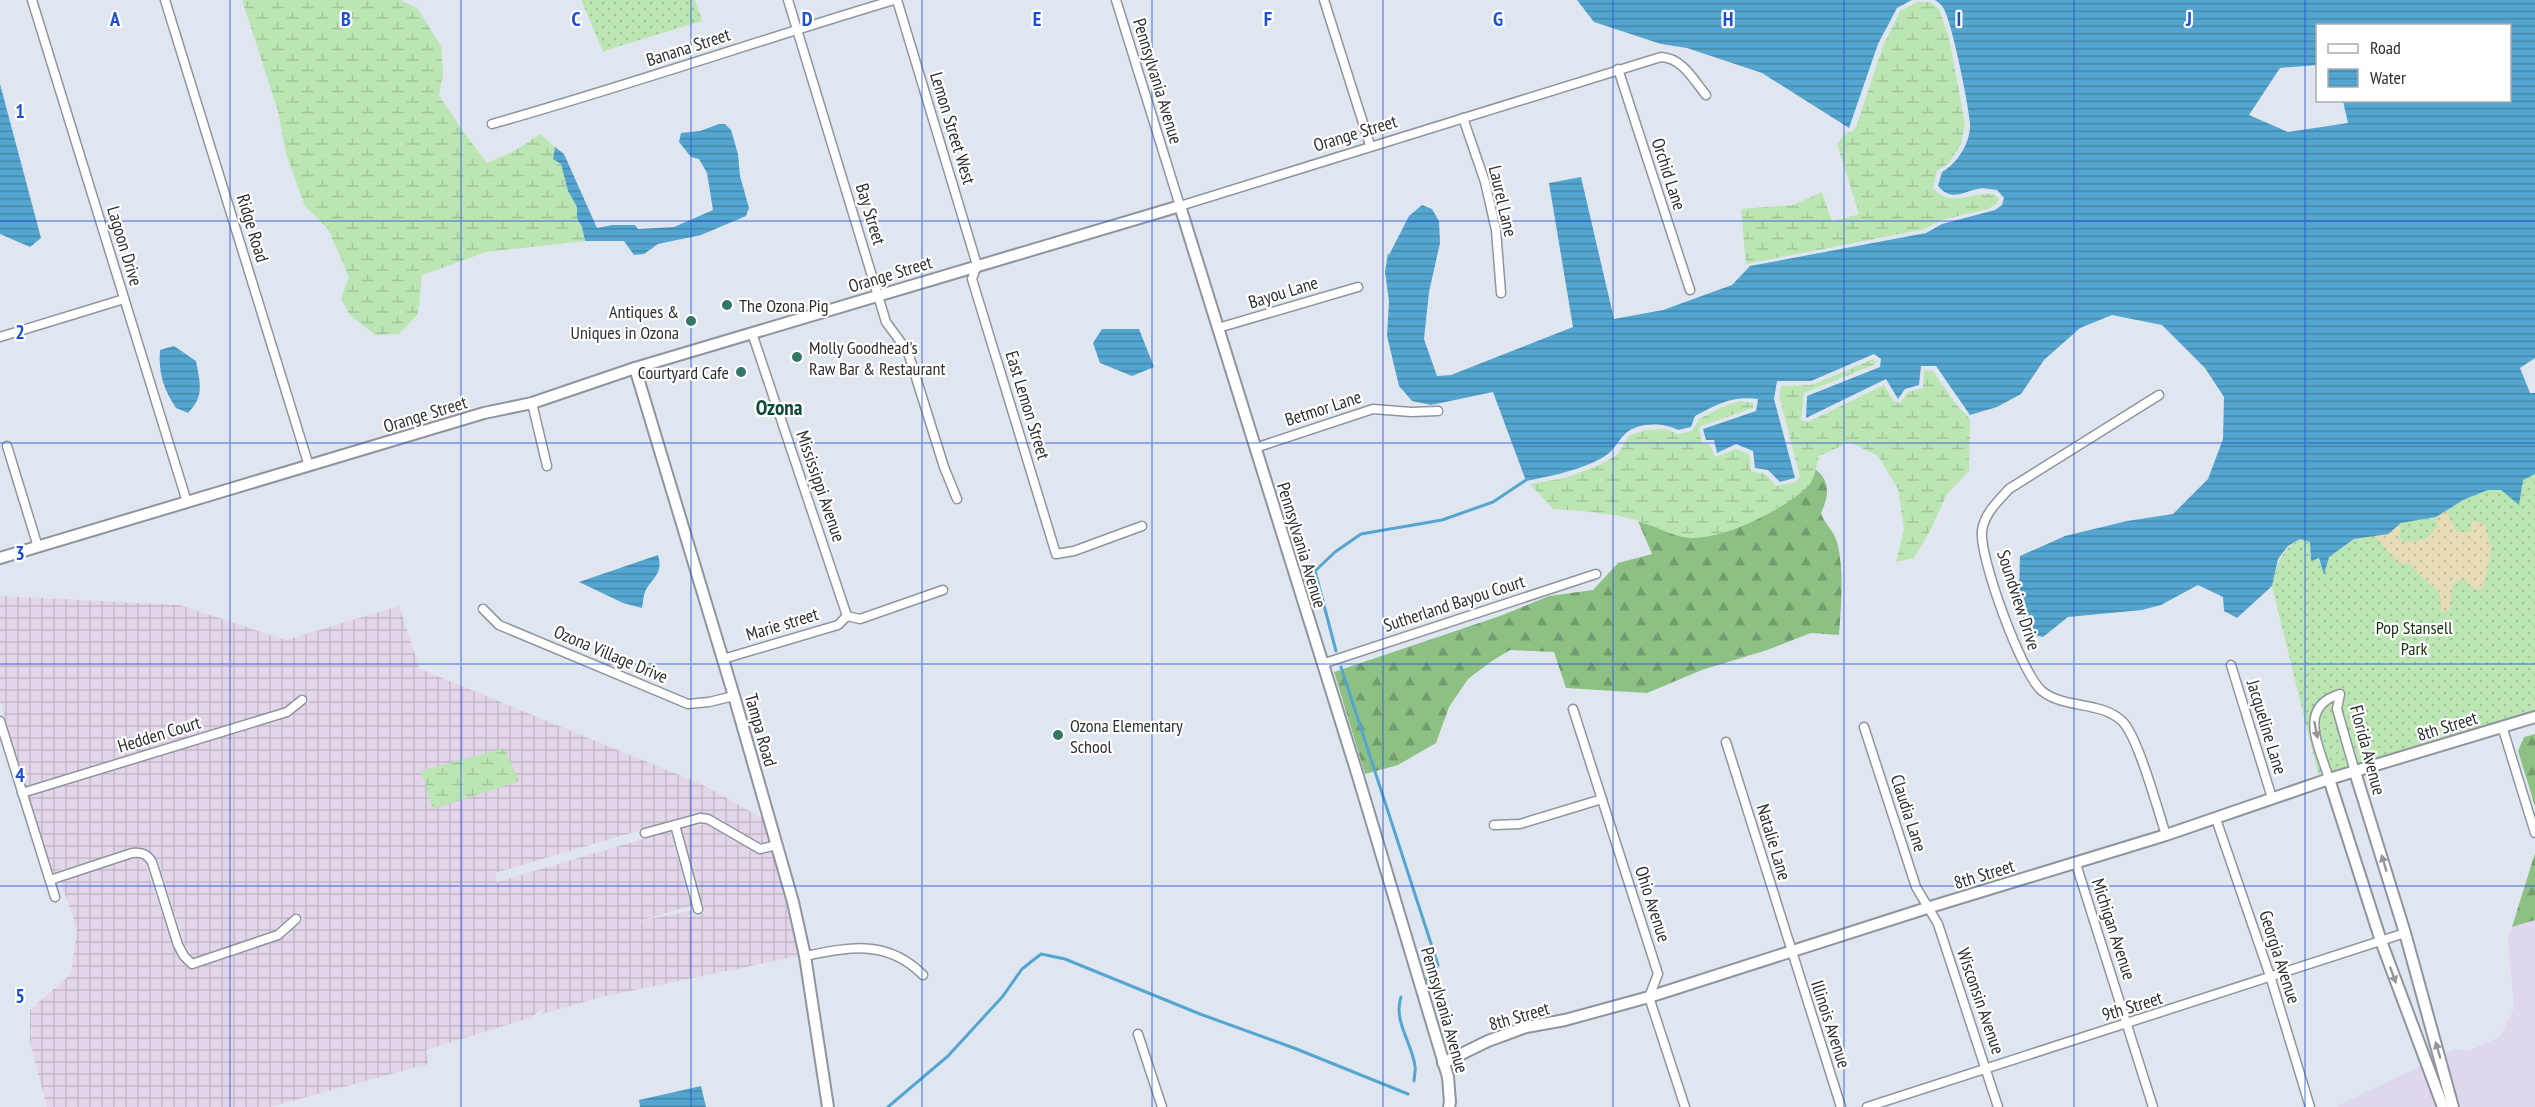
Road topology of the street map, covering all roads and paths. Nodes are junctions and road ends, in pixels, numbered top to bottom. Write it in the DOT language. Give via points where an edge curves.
graph roads {
  1 [pos="32,0"];
  2 [pos="165,0"];
  3 [pos="789,0"];
  4 [pos="895,0"];
  5 [pos="1116,0"];
  6 [pos="1324,0"];
  7 [pos="797,29"];
  8 [pos="1618,69"];
  9 [pos="1706,95"];
  10 [pos="1463,118"];
  11 [pos="492,124"];
  12 [pos="1370,145"];
  13 [pos="1179,206"];
  14 [pos="977,265"];
  15 [pos="1358,287"];
  16 [pos="1690,290"];
  17 [pos="1501,293"];
  18 [pos="878,295"];
  19 [pos="123,299"];
  20 [pos="1218,328"];
  21 [pos="752,333"];
  22 [pos="0,337"];
  23 [pos="635,368"];
  24 [pos="2159,395"];
  25 [pos="531,403"];
  26 [pos="1438,411"];
  27 [pos="7,446"];
  28 [pos="1255,448"];
  29 [pos="309,466"];
  30 [pos="547,466"];
  31 [pos="957,499"];
  32 [pos="187,502"];
  33 [pos="1142,526"];
  34 [pos="38,547"];
  35 [pos="0,558"];
  36 [pos="1596,574"];
  37 [pos="943,590"];
  38 [pos="483,609"];
  39 [pos="847,616"];
  40 [pos="723,659"];
  41 [pos="1323,664"];
  42 [pos="2231,665"];
  43 [pos="734,696"];
  44 [pos="302,700"];
  45 [pos="1574,709"];
  46 [pos="2535,717"];
  47 [pos="0,721"];
  48 [pos="2502,726"];
  49 [pos="1864,727"];
  50 [pos="1726,742"];
  51 [pos="2355,772"];
  52 [pos="2329,779"];
  53 [pos="22,793"];
  54 [pos="2272,798"];
  55 [pos="1602,799"];
  56 [pos="2216,819"];
  57 [pos="675,825"];
  58 [pos="1494,825"];
  59 [pos="645,833"];
  60 [pos="2535,833"];
  61 [pos="2166,835"];
  62 [pos="777,845"];
  63 [pos="2076,864"];
  64 [pos="50,880"];
  65 [pos="55,897"];
  66 [pos="1927,908"];
  67 [pos="698,909"];
  68 [pos="297,919"];
  69 [pos="2406,933"];
  70 [pos="2380,941"];
  71 [pos="1790,952"];
  72 [pos="805,956"];
  73 [pos="923,975"];
  74 [pos="2271,979"];
  75 [pos="1649,997"];
  76 [pos="2127,1025"];
  77 [pos="1138,1034"];
  78 [pos="1443,1063"];
  79 [pos="1986,1068"];
  80 [pos="1449,1104"];
  81 [pos="828,1107"];
  82 [pos="1162,1107"];
  83 [pos="1685,1107"];
  84 [pos="1841,1107"];
  85 [pos="1867,1107"];
  86 [pos="1998,1107"];
  87 [pos="2153,1107"];
  88 [pos="2310,1107"];
  89 [pos="2443,1107"];
  90 [pos="2453,1107"];
  1 -- 19 [label="street, Lagoon Drive"];
  2 -- 29 [label="street, Ridge Road"];
  3 -- 7 [label="street, Bay Street"];
  4 -- 7 [label="street, Banana Street"];
  4 -- 14 [label="street, Lemon Street West"];
  5 -- 13 [label="street, Pennsylvania Avenue"];
  6 -- 12 [label="street"];
  7 -- 11 [label="street, Banana Street" via="606,92"];
  7 -- 18 [label="street, Bay Street"];
  8 -- 9 [label="street, Orange Street" via="1660,57 1670,58"];
  8 -- 10 [label="street, Orange Street"];
  8 -- 16 [label="street, Orchid Lane"];
  10 -- 12 [label="street, Orange Street"];
  10 -- 17 [label="street, Laurel Lane" via="1485,182 1496,230"];
  12 -- 13 [label="street, Orange Street"];
  13 -- 14 [label="street, Orange Street"];
  13 -- 20 [label="street, Pennsylvania Avenue"];
  14 -- 18 [label="street, Orange Street"];
  14 -- 33 [label="street, East Lemon Street" via="972,279 1056,554"];
  15 -- 20 [label="street, Bayou Lane"];
  18 -- 21 [label="street, Orange Street"];
  18 -- 31 [label="street, Bay Street" via="886,322 908,352"];
  19 -- 22 [label="street"];
  19 -- 32 [label="street, Lagoon Drive"];
  20 -- 28 [label="street, Pennsylvania Avenue"];
  21 -- 23 [label="street, Orange Street"];
  21 -- 39 [label="street, Mississippi Avenue"];
  23 -- 25 [label="street, Orange Street"];
  23 -- 40 [label="street, Tampa Road"];
  24 -- 61 [label="street, Soundview Drive" via="2009,489 1995,503 1982,531 1999,601 2026,670 2043,692 2105,711 2122,721 2133,737"];
  25 -- 29 [label="street, Orange Street" via="484,413"];
  25 -- 30 [label="street"];
  26 -- 28 [label="street, Betmor Lane" via="1373,409"];
  27 -- 34 [label="street"];
  28 -- 41 [label="street, Pennsylvania Avenue"];
  29 -- 32 [label="street, Orange Street"];
  32 -- 34 [label="street, Orange Street"];
  34 -- 35 [label="street, Orange Street"];
  36 -- 41 [label="street, Sutherland Bayou Court"];
  37 -- 39 [label="street" via="860,619"];
  38 -- 43 [label="street, Ozona Village Drive" via="499,625 688,704"];
  39 -- 40 [label="street, Marie street" via="838,625"];
  40 -- 43 [label="street, Tampa Road"];
  41 -- 78 [label="street, Pennsylvania Avenue"];
  42 -- 54 [label="street, Jacqueline Lane"];
  43 -- 62 [label="street, Tampa Road"];
  44 -- 53 [label="street, Hedden Court" via="287,712"];
  45 -- 55 [label="street, Ohio Avenue"];
  46 -- 48 [label="street, 8th Street"];
  47 -- 53 [label="street"];
  48 -- 51 [label="street, 8th Street"];
  48 -- 60 [label="street"];
  49 -- 66 [label="street, Claudia Lane" via="1916,887"];
  50 -- 71 [label="street, Natalie Lane"];
  51 -- 52 [label="street, 8th Street"];
  51 -- 52 [label="street, Florida Avenue, one-way" via="2337,709 2340,694 2327,698 2315,711 2313,725"];
  69 -- 51 [label="street, Florida Avenue, one-way"];
  52 -- 54 [label="street, 8th Street"];
  52 -- 70 [label="street, Florida Avenue"];
  53 -- 64 [label="street"];
  54 -- 56 [label="street, 8th Street"];
  55 -- 58 [label="street" via="1520,824"];
  55 -- 75 [label="street, Ohio Avenue" via="1658,974"];
  56 -- 61 [label="street, 8th Street"];
  56 -- 74 [label="street, Georgia Avenue"];
  57 -- 59 [label="street"];
  57 -- 62 [label="street" via="708,819 760,849"];
  57 -- 67 [label="street"];
  61 -- 63 [label="street, 8th Street"];
  62 -- 72 [label="street, Tampa Road"];
  63 -- 66 [label="street, 8th Street"];
  63 -- 76 [label="street, Michigan Avenue"];
  64 -- 65 [label="street"];
  64 -- 68 [label="street" via="132,853 148,856 178,945 192,964 278,935"];
  66 -- 71 [label="street, 8th Street"];
  66 -- 79 [label="street, Wisconsin Avenue" via="1938,924"];
  69 -- 70 [label="street, 9th Street"];
  90 -- 69 [label="street, Florida Avenue, one-way"];
  70 -- 74 [label="street, 9th Street"];
  70 -- 89 [label="street, Florida Avenue, one-way"];
  71 -- 75 [label="street, 8th Street"];
  71 -- 84 [label="street, Illinois Avenue"];
  72 -- 73 [label="street" via="868,947 912,963"];
  72 -- 81 [label="street, Tampa Road"];
  74 -- 76 [label="street, 9th Street"];
  74 -- 88 [label="street, Georgia Avenue"];
  75 -- 78 [label="street, 8th Street" via="1526,1027"];
  75 -- 83 [label="street"];
  76 -- 79 [label="street, 9th Street"];
  76 -- 87 [label="street, Michigan Avenue"];
  77 -- 82 [label="street"];
  78 -- 80 [label="street, Pennsylvania Avenue"];
  79 -- 85 [label="street, 9th Street"];
  79 -- 86 [label="street, Wisconsin Avenue"];
}
